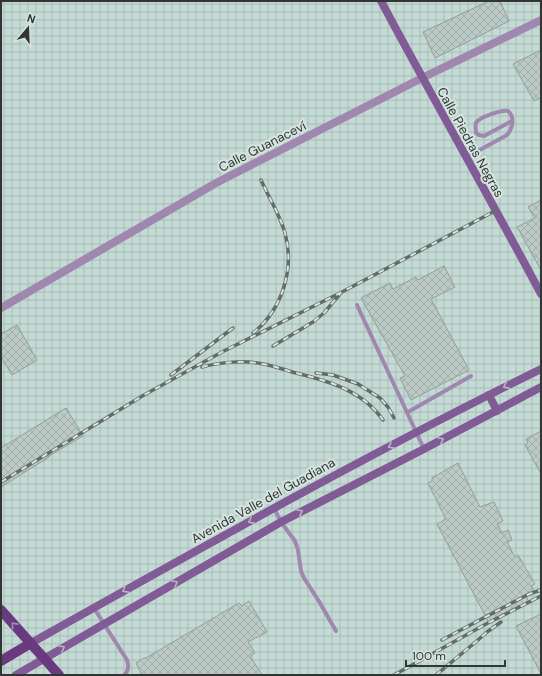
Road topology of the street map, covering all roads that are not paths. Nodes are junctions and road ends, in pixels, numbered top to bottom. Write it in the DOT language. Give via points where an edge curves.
graph roads {
  1 [pos="381,1"];
  2 [pos="541,20"];
  3 [pos="422,78"];
  4 [pos="512,121"];
  5 [pos="467,157"];
  6 [pos="541,294"];
  7 [pos="357,305"];
  8 [pos="1,308"];
  9 [pos="541,369"];
  10 [pos="471,376"];
  11 [pos="541,387"];
  12 [pos="489,395"];
  13 [pos="496,411"];
  14 [pos="408,412"];
  15 [pos="417,432"];
  16 [pos="424,449"];
  17 [pos="274,508"];
  18 [pos="281,522"];
  19 [pos="94,608"];
  20 [pos="1,610"];
  21 [pos="104,624"];
  22 [pos="336,631"];
  23 [pos="31,643"];
  24 [pos="45,659"];
  25 [pos="1,660"];
  26 [pos="16,675"];
  27 [pos="59,675"];
  28 [pos="124,675"];
  1 -- 3 [label="main road, Calle Piedras Negras"];
  2 -- 3 [label="street, Calle Guanaceví"];
  3 -- 5 [label="main road, Calle Piedras Negras"];
  3 -- 8 [label="street, Calle Guanaceví" via="216,183"];
  4 -- 4 [label="lane" via="511,113 500,112 477,121 476,133 484,136"];
  4 -- 5 [label="lane" via="511,130 507,135"];
  5 -- 6 [label="main road, Calle Piedras Negras"];
  7 -- 14 [label="lane"];
  9 -- 12 [label="main road, Avenida Valle del Guadiana, one-way"];
  10 -- 14 [label="lane"];
  11 -- 13 [label="main road"];
  12 -- 13 [label="main road"];
  12 -- 15 [label="main road, Avenida Valle del Guadiana"];
  16 -- 13 [label="main road, one-way"];
  14 -- 15 [label="lane"];
  15 -- 16 [label="lane"];
  15 -- 17 [label="main road, Avenida Valle del Guadiana, one-way"];
  18 -- 16 [label="main road, one-way"];
  17 -- 18 [label="lane"];
  17 -- 19 [label="main road, Avenida Valle del Guadiana, one-way"];
  21 -- 18 [label="main road, one-way"];
  18 -- 22 [label="lane" via="295,541 304,578"];
  19 -- 21 [label="lane"];
  19 -- 23 [label="main road, Avenida Valle del Guadiana"];
  23 -- 20 [label="main road, one-way"];
  24 -- 21 [label="main road, one-way"];
  21 -- 28 [label="lane" via="129,664"];
  23 -- 24 [label="main road"];
  23 -- 25 [label="main road, Avenida Valle del Guadiana"];
  24 -- 26 [label="main road"];
  24 -- 27 [label="main road"];
}
